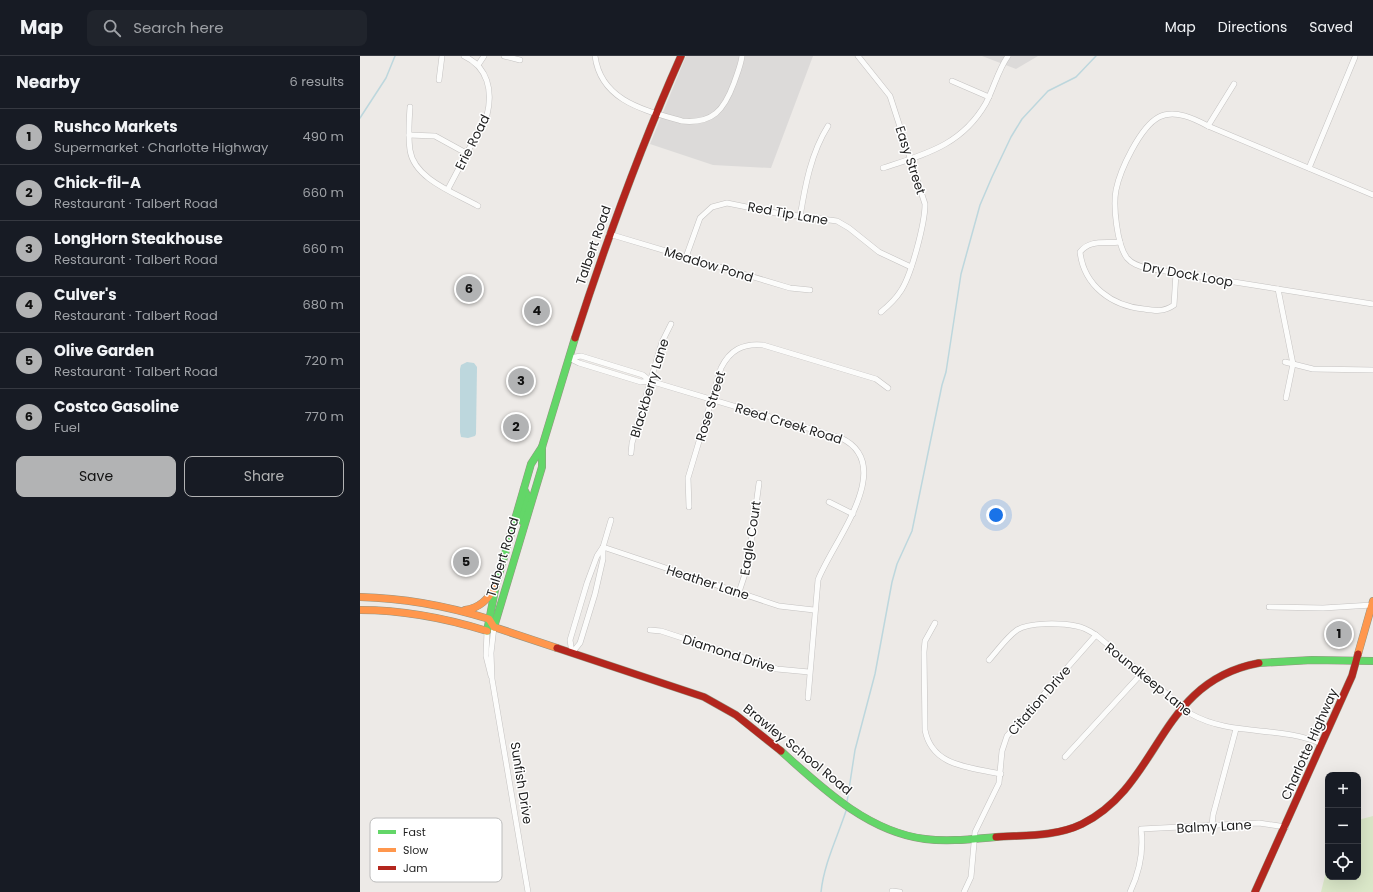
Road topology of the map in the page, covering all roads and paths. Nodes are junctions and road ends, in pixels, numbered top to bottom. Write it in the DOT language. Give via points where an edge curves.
graph roads {
  1 [pos="442,56"];
  2 [pos="464,56"];
  3 [pos="484,56"];
  4 [pos="504,56"];
  5 [pos="595,56"];
  6 [pos="681,56"];
  7 [pos="742,56"];
  8 [pos="858,56"];
  9 [pos="1008,56"];
  10 [pos="1355,57"];
  11 [pos="520,60"];
  12 [pos="478,65"];
  13 [pos="438,80"];
  14 [pos="952,81"];
  15 [pos="1234,84"];
  16 [pos="989,97"];
  17 [pos="410,107"];
  18 [pos="655,112"];
  19 [pos="828,126"];
  20 [pos="1208,126"];
  21 [pos="409,135"];
  22 [pos="466,153"];
  23 [pos="911,159"];
  24 [pos="883,168"];
  25 [pos="1309,168"];
  26 [pos="448,189"];
  27 [pos="1373,195"];
  28 [pos="478,206"];
  29 [pos="800,216"];
  30 [pos="609,234"];
  31 [pos="1120,242"];
  32 [pos="686,257"];
  33 [pos="910,267"];
  34 [pos="1176,273"];
  35 [pos="1278,289"];
  36 [pos="810,290"];
  37 [pos="1373,304"];
  38 [pos="881,312"];
  39 [pos="671,324"];
  40 [pos="569,358"];
  41 [pos="1285,362"];
  42 [pos="1293,364"];
  43 [pos="1373,370"];
  44 [pos="650,381"];
  45 [pos="888,388"];
  46 [pos="1286,398"];
  47 [pos="712,399"];
  48 [pos="542,447"];
  49 [pos="631,453"];
  50 [pos="759,483"];
  51 [pos="524,489"];
  52 [pos="829,502"];
  53 [pos="689,507"];
  54 [pos="853,514"];
  55 [pos="611,520"];
  56 [pos="603,547"];
  57 [pos="518,548"];
  58 [pos="496,585"];
  59 [pos="740,592"];
  60 [pos="360,597"];
  61 [pos="1373,603"];
  62 [pos="1269,607"];
  63 [pos="360,610"];
  64 [pos="462,610"];
  65 [pos="814,610"];
  66 [pos="489,619"];
  67 [pos="935,623"];
  68 [pos="494,627"];
  69 [pos="650,630"];
  70 [pos="487,631"];
  71 [pos="1096,635"];
  72 [pos="572,652"];
  73 [pos="989,660"];
  74 [pos="1358,660"];
  75 [pos="1373,661"];
  76 [pos="809,672"];
  77 [pos="1142,673"];
  78 [pos="492,679"];
  79 [pos="808,698"];
  80 [pos="1182,707"];
  81 [pos="1236,729"];
  82 [pos="1322,744"];
  83 [pos="1065,757"];
  84 [pos="1001,774"];
  85 [pos="1212,826"];
  86 [pos="1286,826"];
  87 [pos="974,839"];
  88 [pos="892,891"];
  89 [pos="528,892"];
  90 [pos="900,892"];
  91 [pos="964,892"];
  92 [pos="1130,892"];
  93 [pos="1255,892"];
  1 -- 13 [label="street"];
  2 -- 12 [label="street, Erie Road"];
  3 -- 12 [label="street"];
  4 -- 11 [label="street"];
  5 -- 18 [label="street" via="599,76 610,90 632,105"];
  6 -- 18 [label="main road, Talbert Road"];
  7 -- 18 [label="street" via="728,98 717,113 704,120 689,122"];
  8 -- 23 [label="street, Easy Street" via="890,96"];
  9 -- 16 [label="street"];
  10 -- 25 [label="street"];
  12 -- 22 [label="street, Erie Road" via="490,88 490,105"];
  14 -- 16 [label="street"];
  15 -- 20 [label="street"];
  16 -- 23 [label="street" via="965,131 937,149"];
  17 -- 21 [label="street"];
  18 -- 30 [label="main road, Talbert Road"];
  19 -- 29 [label="street" via="810,169"];
  20 -- 25 [label="street, Dry Dock Loop"];
  20 -- 31 [label="street, Dry Dock Loop" via="1176,114 1159,117 1148,126 1135,144 1116,190 1115,205"];
  21 -- 22 [label="street" via="435,136"];
  21 -- 26 [label="street" via="410,152 419,171"];
  22 -- 26 [label="street, Erie Road"];
  23 -- 24 [label="street"];
  23 -- 33 [label="street, Easy Street" via="926,204 925,220"];
  25 -- 27 [label="street, Dry Dock Loop"];
  26 -- 28 [label="street"];
  29 -- 32 [label="street, Red Tip Lane" via="737,204 717,205 707,210 700,218"];
  29 -- 33 [label="street, Red Tip Lane" via="844,224 879,252"];
  30 -- 32 [label="street, Meadow Pond"];
  30 -- 40 [label="main road, Talbert Road"];
  31 -- 34 [label="street, Dry Dock Loop" via="1128,259 1134,264"];
  31 -- 34 [label="street" via="1094,242 1080,252 1081,265 1087,276 1107,297 1135,308 1165,311 1174,305"];
  32 -- 36 [label="street, Meadow Pond" via="790,288"];
  33 -- 38 [label="street, Easy Street" via="901,291"];
  34 -- 35 [label="street, Dry Dock Loop"];
  35 -- 37 [label="street, Dry Dock Loop"];
  35 -- 42 [label="street"];
  39 -- 44 [label="street, Blackberry Lane" via="662,342"];
  40 -- 44 [label="street, Reed Creek Road" via="640,382"];
  40 -- 48 [label="main road, Talbert Road"];
  41 -- 42 [label="street"];
  42 -- 43 [label="street" via="1323,369"];
  42 -- 46 [label="street"];
  44 -- 47 [label="street, Reed Creek Road"];
  44 -- 49 [label="street, Blackberry Lane"];
  45 -- 47 [label="street, Rose Street" via="876,379 764,345 753,344 733,351 726,359"];
  47 -- 53 [label="street, Rose Street" via="688,478"];
  47 -- 54 [label="street, Reed Creek Road" via="851,443 863,459 865,470"];
  48 -- 51 [label="main road, Talbert Road" via="531,464"];
  48 -- 57 [label="main road, Talbert Road" via="542,467"];
  50 -- 59 [label="street, Eagle Court" via="748,565"];
  51 -- 57 [label="main road" via="527,495"];
  51 -- 58 [label="main road, Talbert Road"];
  52 -- 54 [label="street"];
  54 -- 65 [label="street, Reed Creek Road" via="823,569 816,591"];
  55 -- 56 [label="street"];
  56 -- 59 [label="street, Heather Lane"];
  56 -- 72 [label="street" via="603,559 595,594 580,643"];
  56 -- 72 [label="street" via="597,556 578,612 570,640"];
  57 -- 68 [label="main road, Talbert Road"];
  58 -- 64 [label="main road" via="480,606"];
  58 -- 66 [label="main road, Talbert Road"];
  59 -- 65 [label="street, Heather Lane" via="784,607"];
  60 -- 64 [label="main road" via="416,601"];
  61 -- 62 [label="street" via="1323,608"];
  61 -- 74 [label="main road, Charlotte Highway"];
  63 -- 70 [label="main road" via="392,610 423,614"];
  64 -- 66 [label="main road"];
  65 -- 76 [label="street, Reed Creek Road"];
  66 -- 68 [label="main road"];
  66 -- 70 [label="main road, Sunfish Drive"];
  67 -- 84 [label="street" via="925,641 924,652 927,741 941,758"];
  68 -- 70 [label="main road"];
  68 -- 72 [label="main road, Brawley School Road"];
  68 -- 78 [label="street, Sunfish Drive"];
  69 -- 76 [label="street, Diamond Drive" via="661,630 777,669"];
  70 -- 78 [label="street, Sunfish Drive" via="486,656"];
  71 -- 73 [label="street, Roundkeep Lane" via="1076,626 1027,626 1010,636"];
  71 -- 77 [label="street, Roundkeep Lane"];
  71 -- 84 [label="street, Citation Drive" via="1006,736 1002,751"];
  72 -- 87 [label="main road, Brawley School Road" via="689,691 721,706 751,725 824,788 875,822 895,831 923,838"];
  74 -- 75 [label="main road, Brawley School Road"];
  74 -- 80 [label="main road, Brawley School Road" via="1295,659 1253,663 1212,681"];
  74 -- 82 [label="main road, Charlotte Highway"];
  76 -- 79 [label="street, Reed Creek Road"];
  77 -- 80 [label="street, Roundkeep Lane"];
  77 -- 83 [label="street"];
  78 -- 89 [label="street, Sunfish Drive"];
  80 -- 81 [label="street, Roundkeep Lane" via="1202,720"];
  80 -- 87 [label="main road, Brawley School Road" via="1128,788 1109,807 1061,832"];
  81 -- 82 [label="street, Roundkeep Lane" via="1286,733"];
  81 -- 85 [label="street"];
  82 -- 86 [label="main road, Charlotte Highway"];
  84 -- 87 [label="street, Citation Drive" via="996,793 983,813"];
  85 -- 86 [label="street, Balmy Lane"];
  85 -- 92 [label="street, Balmy Lane" via="1141,830 1141,863"];
  86 -- 93 [label="main road, Charlotte Highway"];
  87 -- 91 [label="street, Citation Drive" via="971,877"];
  88 -- 90 [label="street"];
}
